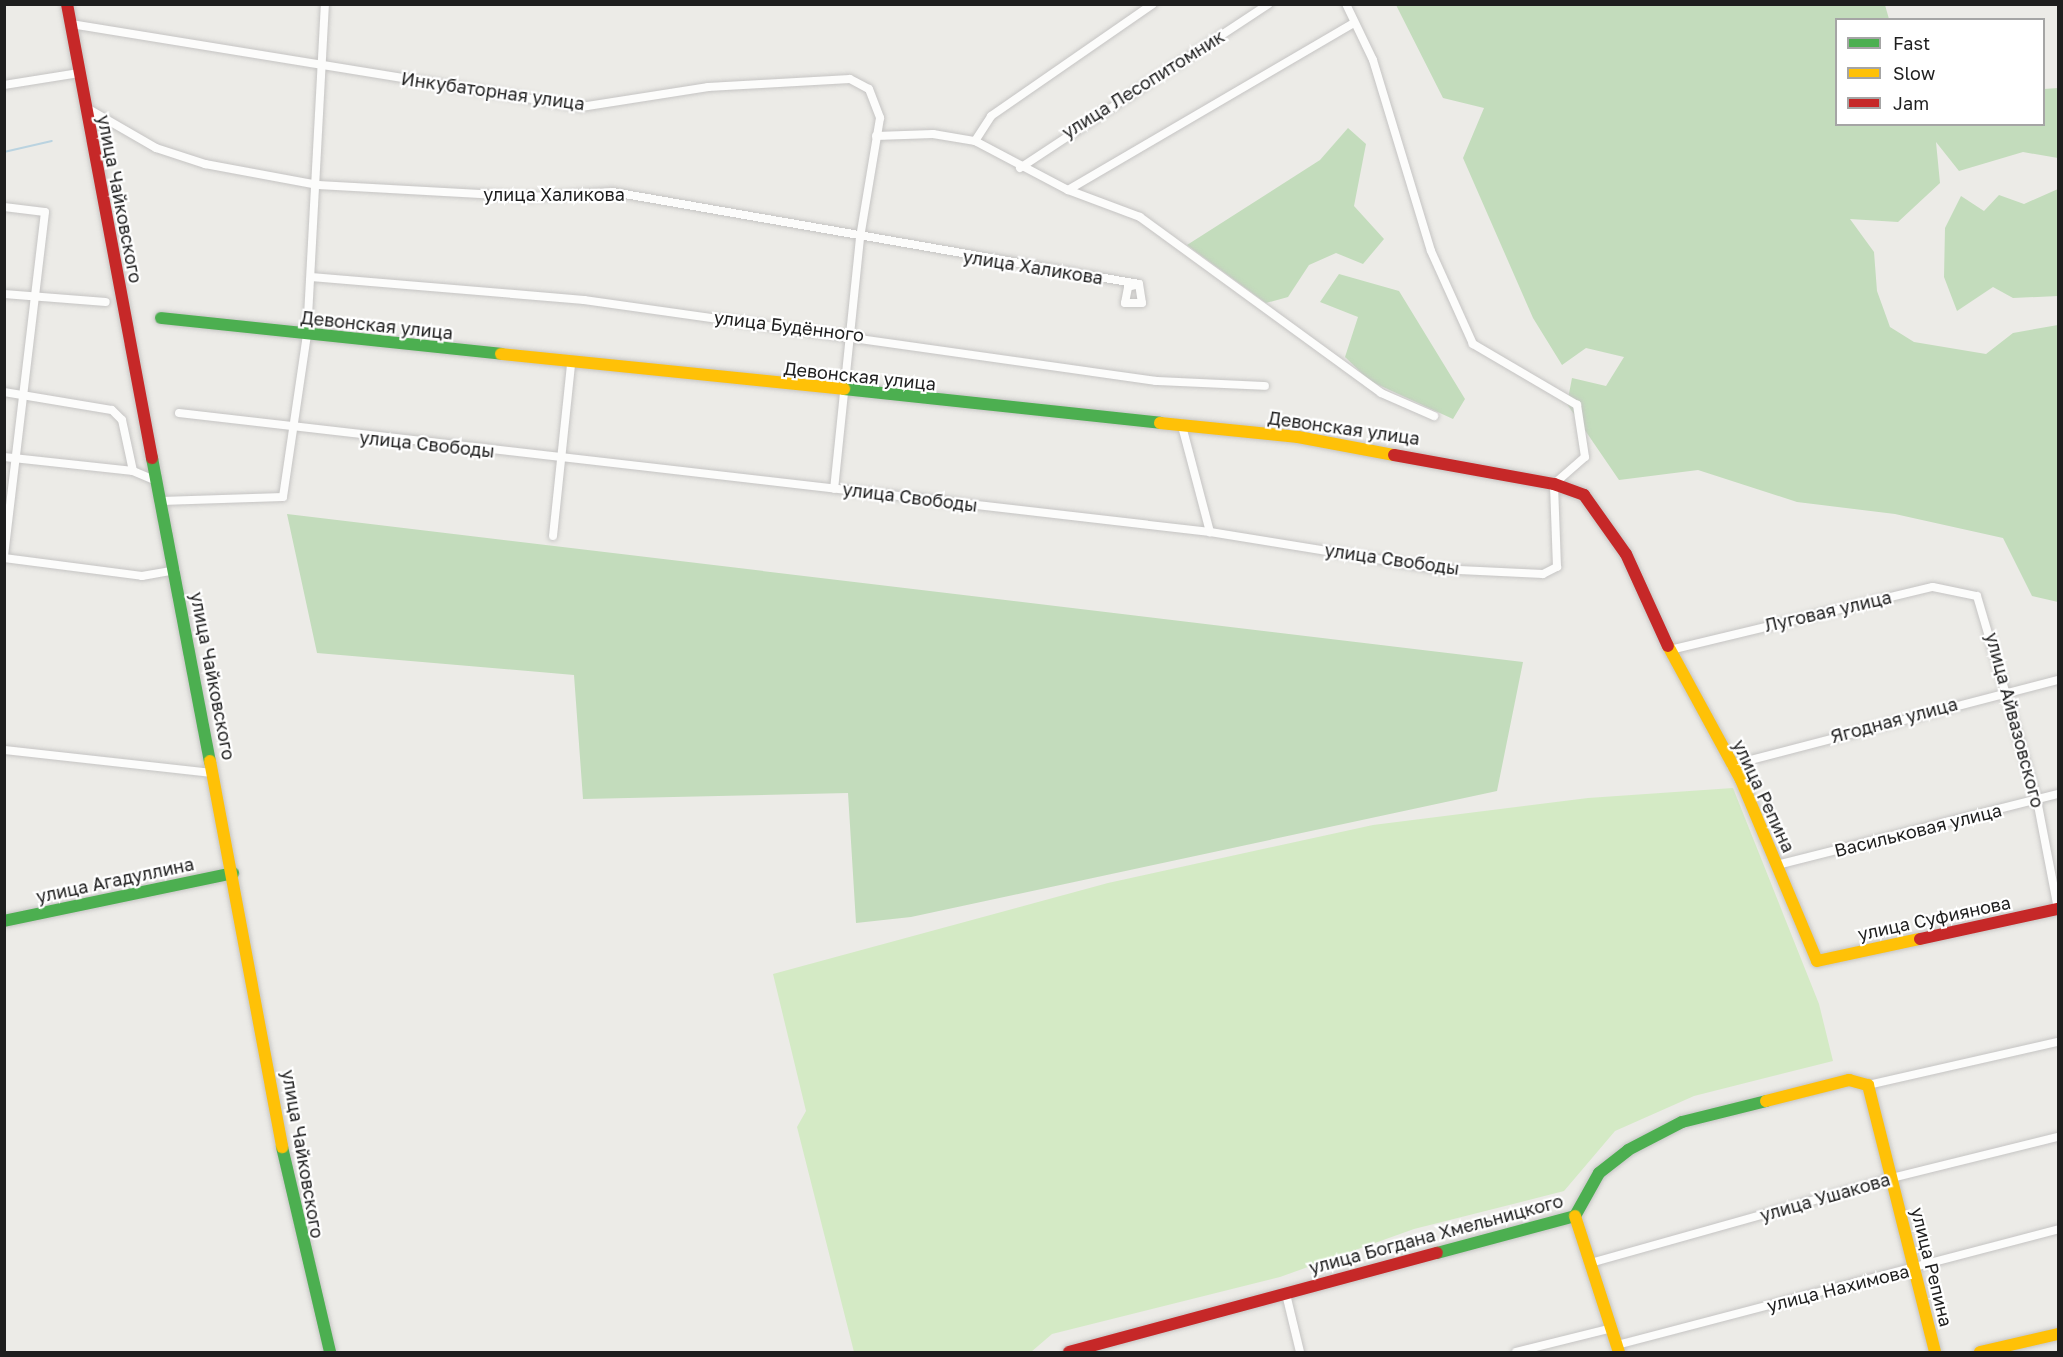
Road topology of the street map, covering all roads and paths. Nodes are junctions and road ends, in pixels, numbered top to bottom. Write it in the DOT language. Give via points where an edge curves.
graph roads {
  1 [pos="67,4"];
  2 [pos="325,4"];
  3 [pos="1153,4"];
  4 [pos="1269,4"];
  5 [pos="1346,4"];
  6 [pos="1354,23"];
  7 [pos="71,24"];
  8 [pos="324,66"];
  9 [pos="79,73"];
  10 [pos="4,85"];
  11 [pos="85,107"];
  12 [pos="876,136"];
  13 [pos="975,141"];
  14 [pos="1020,168"];
  15 [pos="318,185"];
  16 [pos="1068,190"];
  17 [pos="4,207"];
  18 [pos="860,238"];
  19 [pos="311,277"];
  20 [pos="1139,284"];
  21 [pos="4,294"];
  22 [pos="34,297"];
  23 [pos="105,302"];
  24 [pos="160,318"];
  25 [pos="848,333"];
  26 [pos="307,335"];
  27 [pos="571,364"];
  28 [pos="1265,386"];
  29 [pos="4,392"];
  30 [pos="841,392"];
  31 [pos="21,393"];
  32 [pos="178,413"];
  33 [pos="1434,416"];
  34 [pos="1182,426"];
  35 [pos="294,430"];
  36 [pos="4,457"];
  37 [pos="560,457"];
  38 [pos="16,458"];
  39 [pos="133,471"];
  40 [pos="156,481"];
  41 [pos="1554,484"];
  42 [pos="834,489"];
  43 [pos="161,501"];
  44 [pos="1210,532"];
  45 [pos="553,536"];
  46 [pos="4,558"];
  47 [pos="175,570"];
  48 [pos="1983,603"];
  49 [pos="1670,650"];
  50 [pos="2058,680"];
  51 [pos="2005,693"];
  52 [pos="4,750"];
  53 [pos="1731,765"];
  54 [pos="213,773"];
  55 [pos="2058,794"];
  56 [pos="2037,800"];
  57 [pos="1777,865"];
  58 [pos="233,873"];
  59 [pos="2058,909"];
  60 [pos="4,921"];
  61 [pos="1816,961"];
  62 [pos="2058,1042"];
  63 [pos="1868,1085"];
  64 [pos="2058,1137"];
  65 [pos="1892,1178"];
  66 [pos="1575,1216"];
  67 [pos="2058,1229"];
  68 [pos="1594,1262"];
  69 [pos="1914,1269"];
  70 [pos="1286,1294"];
  71 [pos="1612,1328"];
  72 [pos="2058,1334"];
  73 [pos="1618,1349"];
  74 [pos="330,1353"];
  75 [pos="1069,1353"];
  76 [pos="1300,1353"];
  77 [pos="1516,1353"];
  78 [pos="1935,1353"];
  79 [pos="1980,1353"];
  1 -- 7 [label="street, улица Чайковского"];
  2 -- 8 [label="street"];
  3 -- 13 [label="street" via="991,116"];
  4 -- 14 [label="street, улица Лесопитомник" via="1035,153"];
  5 -- 6 [label="street"];
  6 -- 16 [label="street"];
  6 -- 41 [label="street" via="1373,60 1431,250 1473,344 1577,405 1585,457"];
  7 -- 8 [label="street, Инкубаторная улица"];
  7 -- 9 [label="street, улица Чайковского"];
  8 -- 12 [label="street, Инкубаторная улица" via="581,107 708,87 850,79 869,88 880,118"];
  8 -- 15 [label="street"];
  9 -- 10 [label="street"];
  9 -- 11 [label="street, улица Чайковского"];
  11 -- 15 [label="street, улица Халикова" via="166,151"];
  11 -- 40 [label="street, улица Чайковского"];
  12 -- 13 [label="street" via="933,134"];
  12 -- 18 [label="street, Инкубаторная улица"];
  13 -- 14 [label="street"];
  14 -- 16 [label="street"];
  15 -- 18 [label="street, улица Халикова" via="530,197 613,192"];
  15 -- 19 [label="street"];
  16 -- 33 [label="street" via="1140,217 1381,393"];
  17 -- 22 [label="street" via="45,212"];
  18 -- 20 [label="street, улица Халикова"];
  18 -- 25 [label="street, Инкубаторная улица"];
  19 -- 25 [label="street, улица Будённого" via="584,300"];
  19 -- 26 [label="street"];
  21 -- 22 [label="street"];
  22 -- 23 [label="street"];
  22 -- 31 [label="street"];
  24 -- 26 [label="street, Девонская улица"];
  25 -- 28 [label="street, улица Будённого" via="1156,381"];
  25 -- 30 [label="street, Инкубаторная улица"];
  26 -- 27 [label="street, Девонская улица"];
  26 -- 35 [label="street"];
  27 -- 30 [label="street, Девонская улица"];
  27 -- 37 [label="street"];
  29 -- 31 [label="street"];
  30 -- 34 [label="street, Девонская улица"];
  30 -- 42 [label="street, Инкубаторная улица"];
  31 -- 38 [label="street"];
  31 -- 39 [label="street" via="112,410 122,420"];
  32 -- 35 [label="street, улица Свободы"];
  34 -- 41 [label="street, Девонская улица" via="1298,437"];
  34 -- 44 [label="street"];
  35 -- 37 [label="street, улица Свободы"];
  35 -- 43 [label="street" via="283,496"];
  36 -- 38 [label="street"];
  37 -- 42 [label="street, улица Свободы"];
  37 -- 45 [label="street"];
  38 -- 39 [label="street"];
  38 -- 46 [label="street"];
  39 -- 40 [label="street"];
  40 -- 43 [label="street, улица Чайковского"];
  41 -- 44 [label="street, улица Свободы" via="1557,567 1543,574 1438,569"];
  41 -- 49 [label="street, Девонская улица" via="1584,495 1604,519"];
  42 -- 44 [label="street, улица Свободы"];
  43 -- 47 [label="street, улица Чайковского"];
  46 -- 47 [label="street" via="142,576"];
  47 -- 54 [label="street, улица Чайковского"];
  48 -- 49 [label="street, Луговая улица" via="1962,589 1933,587"];
  48 -- 51 [label="street, улица Айвазовского"];
  49 -- 53 [label="street, улица Репина"];
  50 -- 51 [label="street, Ягодная улица"];
  51 -- 53 [label="street, Ягодная улица"];
  51 -- 56 [label="street, улица Айвазовского"];
  52 -- 54 [label="street"];
  53 -- 57 [label="street, улица Репина"];
  54 -- 58 [label="street, улица Чайковского"];
  55 -- 56 [label="street, Васильковая улица"];
  56 -- 57 [label="street, Васильковая улица"];
  56 -- 59 [label="street, улица Айвазовского"];
  57 -- 61 [label="street, улица Репина"];
  58 -- 60 [label="street, улица Агадуллина"];
  58 -- 74 [label="street, улица Чайковского" via="299,1236"];
  59 -- 61 [label="street, улица Суфиянова"];
  62 -- 63 [label="street, улица Богдана Хмельницкого"];
  63 -- 65 [label="street, улица Репина"];
  63 -- 66 [label="street, улица Богдана Хмельницкого" via="1849,1080 1682,1122 1628,1150 1599,1173"];
  64 -- 65 [label="street, улица Ушакова"];
  65 -- 68 [label="street, улица Ушакова"];
  65 -- 69 [label="street, улица Репина"];
  66 -- 68 [label="street"];
  66 -- 70 [label="street, улица Богдана Хмельницкого"];
  67 -- 69 [label="street, улица Нахимова"];
  68 -- 71 [label="street"];
  69 -- 73 [label="street, улица Нахимова"];
  69 -- 78 [label="street, улица Репина"];
  70 -- 75 [label="street, улица Богдана Хмельницкого"];
  70 -- 76 [label="street"];
  71 -- 73 [label="street"];
  71 -- 77 [label="street"];
  72 -- 79 [label="street"];
}
